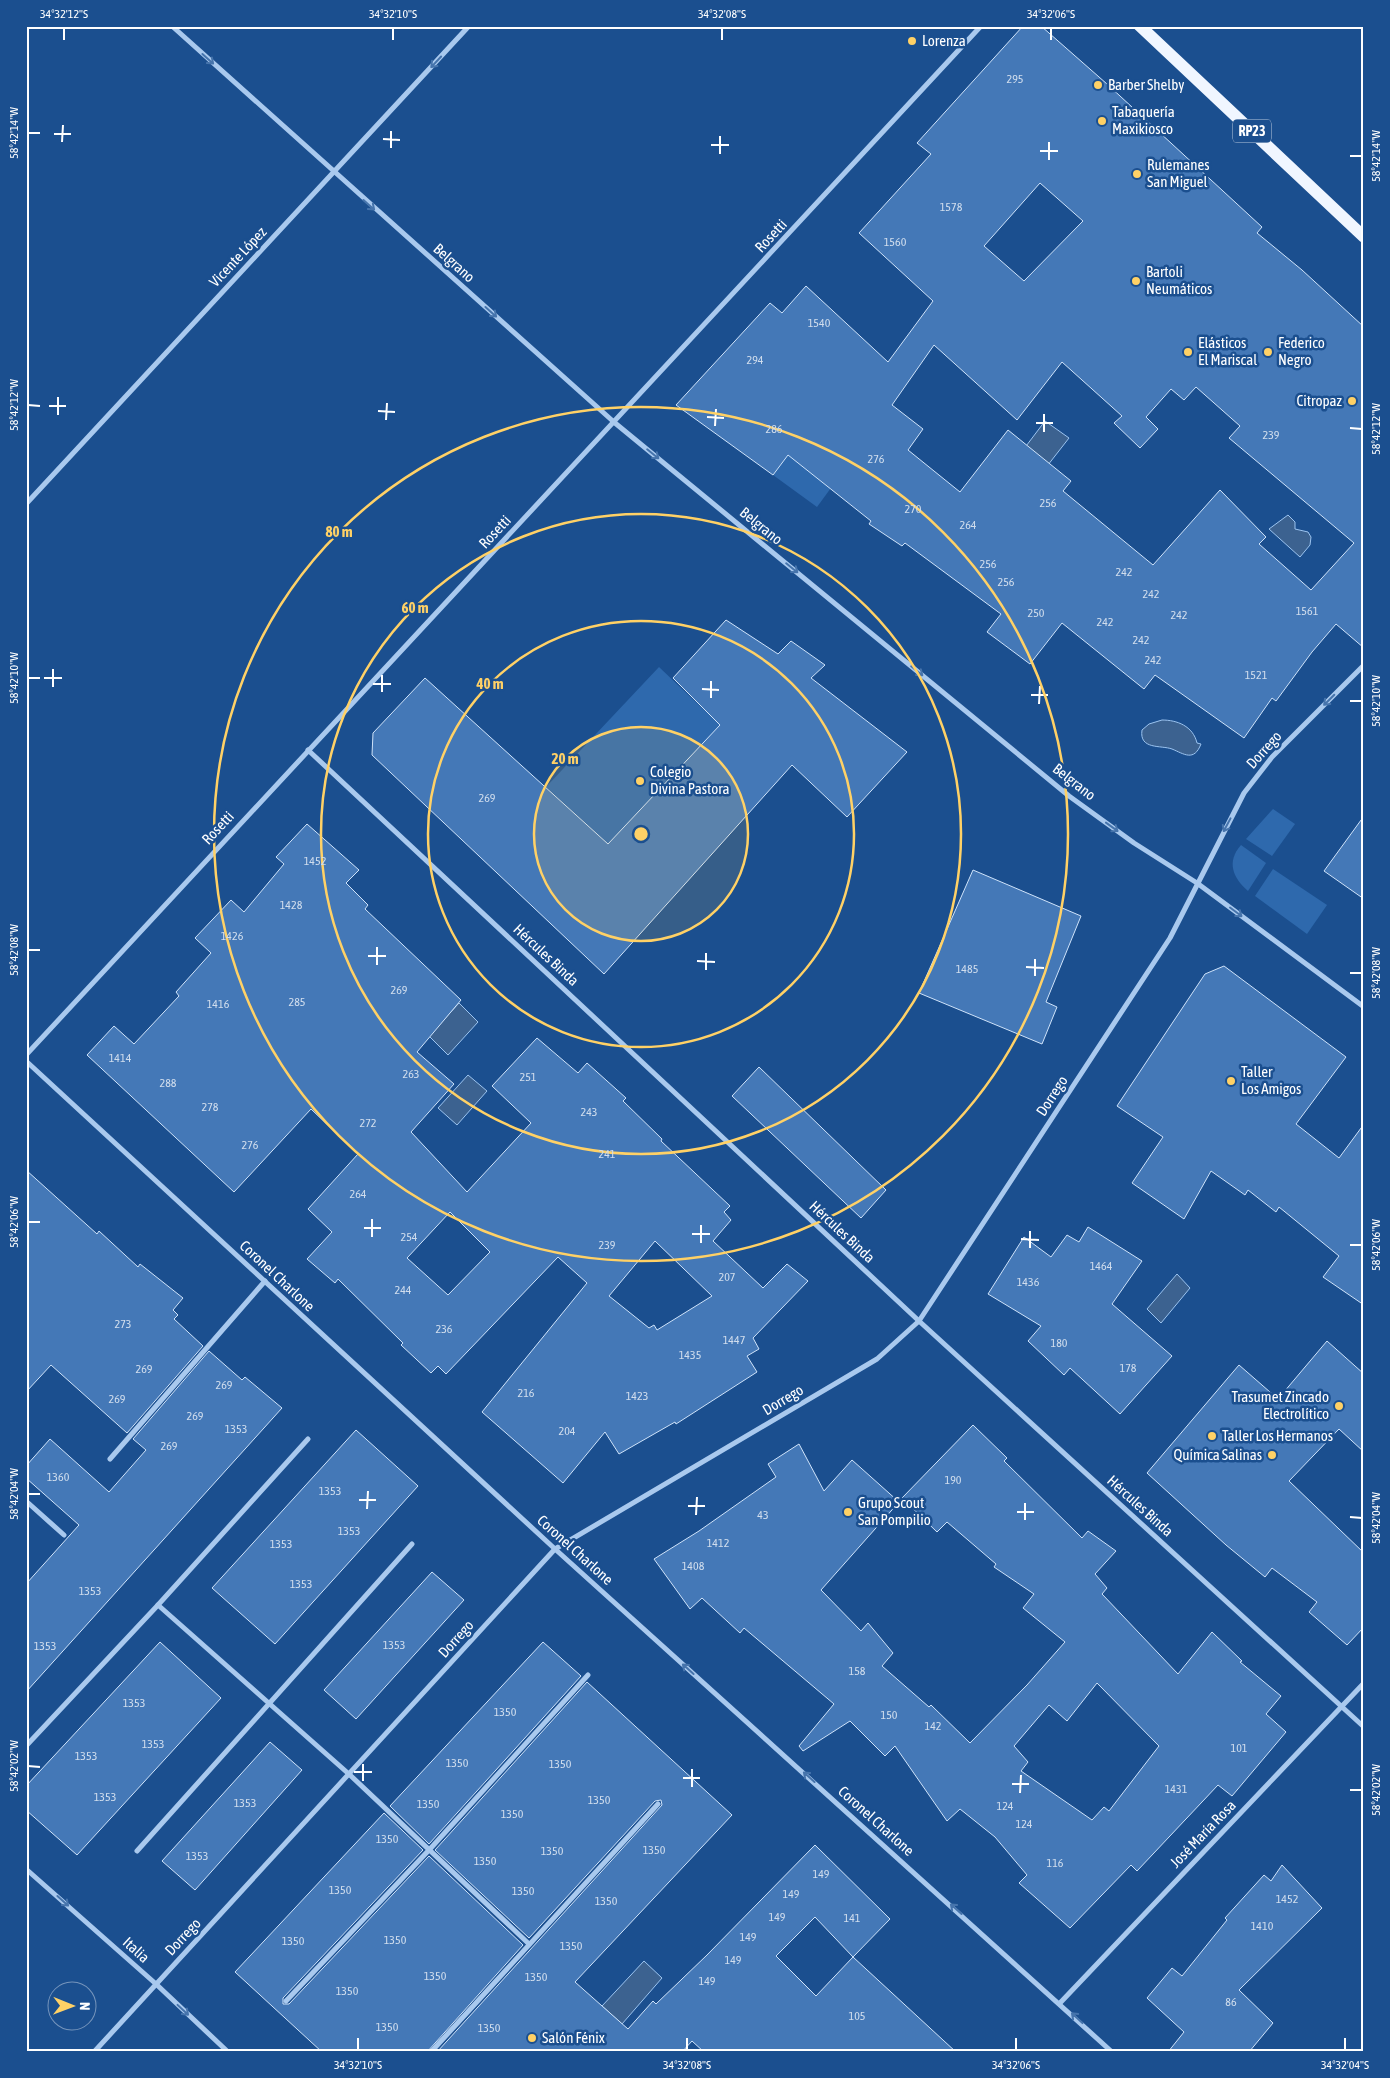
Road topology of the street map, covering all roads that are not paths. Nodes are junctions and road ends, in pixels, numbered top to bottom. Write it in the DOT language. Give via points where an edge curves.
graph roads {
  1 [pos="172,26"];
  2 [pos="469,26"];
  3 [pos="981,26"];
  4 [pos="1140,26"];
  5 [pos="333,172"];
  6 [pos="1364,237"];
  7 [pos="615,423"];
  8 [pos="26,504"];
  9 [pos="1364,665"];
  10 [pos="308,750"];
  11 [pos="1197,883"];
  12 [pos="1364,1007"];
  13 [pos="26,1055"];
  14 [pos="26,1061"];
  15 [pos="265,1281"];
  16 [pos="919,1321"];
  17 [pos="308,1439"];
  18 [pos="110,1458"];
  19 [pos="26,1501"];
  20 [pos="64,1535"];
  21 [pos="412,1544"];
  22 [pos="554,1549"];
  23 [pos="158,1605"];
  24 [pos="588,1675"];
  25 [pos="1364,1683"];
  26 [pos="269,1704"];
  27 [pos="1342,1706"];
  28 [pos="1364,1727"];
  29 [pos="26,1746"];
  30 [pos="350,1775"];
  31 [pos="658,1804"];
  32 [pos="430,1849"];
  33 [pos="137,1851"];
  34 [pos="26,1869"];
  35 [pos="529,1944"];
  36 [pos="156,1984"];
  37 [pos="286,2001"];
  38 [pos="1060,2003"];
  39 [pos="94,2052"];
  40 [pos="228,2052"];
  41 [pos="431,2052"];
  42 [pos="1112,2052"];
  1 -- 5 [label="street, Belgrano, one-way"];
  2 -- 5 [label="street, Vicente López, one-way"];
  3 -- 7 [label="street, Rosetti"];
  4 -- 6 [label="main road, RP23"];
  5 -- 7 [label="street, Belgrano, one-way"];
  5 -- 8 [label="street, Vicente López"];
  7 -- 10 [label="street, Rosetti"];
  7 -- 11 [label="street, Belgrano, one-way" via="1069,796"];
  9 -- 11 [label="street, Dorrego, one-way" via="1272,757 1244,793"];
  10 -- 13 [label="street, Rosetti"];
  10 -- 16 [label="street, Hércules Binda"];
  11 -- 12 [label="street, Belgrano, one-way"];
  11 -- 16 [label="street, Dorrego" via="1170,938"];
  14 -- 15 [label="street, Coronel Charlone"];
  15 -- 18 [label="street"];
  15 -- 22 [label="street, Coronel Charlone"];
  16 -- 22 [label="street, Dorrego" via="877,1359"];
  16 -- 27 [label="street, Hércules Binda"];
  17 -- 23 [label="street"];
  19 -- 20 [label="street"];
  21 -- 26 [label="street"];
  22 -- 30 [label="street, Dorrego"];
  38 -- 22 [label="street, Coronel Charlone, one-way"];
  23 -- 26 [label="street"];
  23 -- 29 [label="street"];
  24 -- 32 [label="street"];
  25 -- 27 [label="street, José María Rosa"];
  26 -- 30 [label="street"];
  26 -- 33 [label="street"];
  27 -- 28 [label="street, Hércules Binda"];
  27 -- 38 [label="street, José María Rosa"];
  30 -- 32 [label="street"];
  30 -- 36 [label="street, Dorrego"];
  31 -- 35 [label="street"];
  32 -- 35 [label="street"];
  32 -- 37 [label="street"];
  34 -- 36 [label="street, Italia, one-way"];
  35 -- 41 [label="street"];
  36 -- 39 [label="street, Dorrego"];
  36 -- 40 [label="street, Italia, one-way"];
  42 -- 38 [label="street, Coronel Charlone, one-way"];
}
